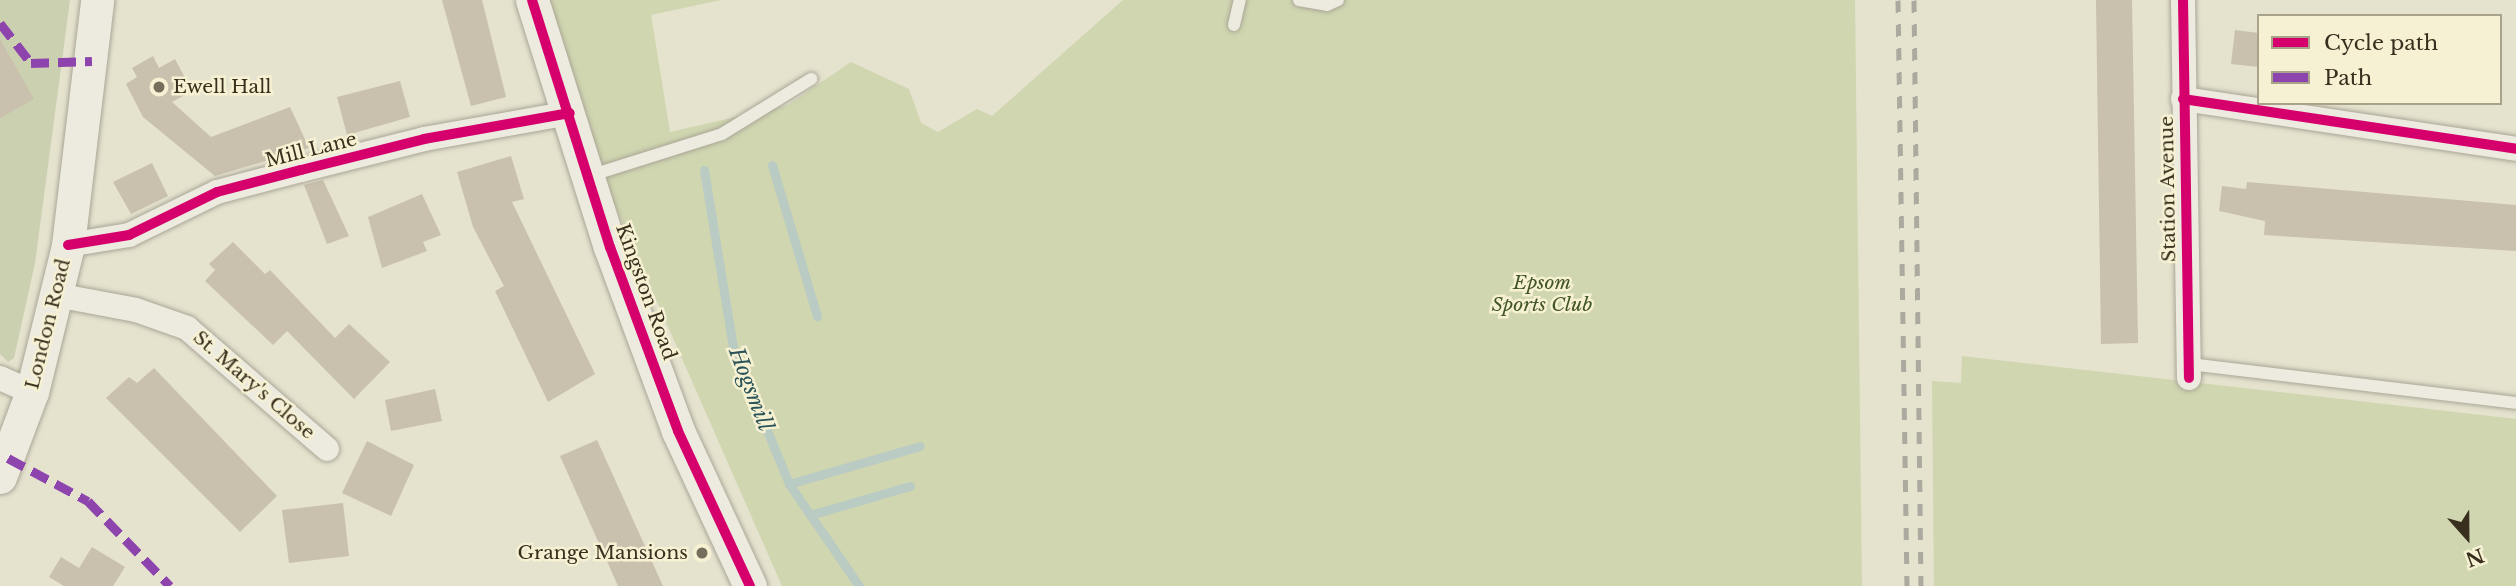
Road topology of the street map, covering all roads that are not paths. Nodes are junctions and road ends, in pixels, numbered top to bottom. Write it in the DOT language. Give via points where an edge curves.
graph roads {
  1 [pos="97,0"];
  2 [pos="532,0"];
  3 [pos="1240,0"];
  4 [pos="1299,0"];
  5 [pos="1338,0"];
  6 [pos="2183,0"];
  7 [pos="1234,26"];
  8 [pos="811,79"];
  9 [pos="2183,99"];
  10 [pos="570,113"];
  11 [pos="2516,149"];
  12 [pos="589,176"];
  13 [pos="68,245"];
  14 [pos="56,295"];
  15 [pos="2189,371"];
  16 [pos="0,378"];
  17 [pos="32,393"];
  18 [pos="2516,402"];
  19 [pos="327,449"];
  20 [pos="3,462"];
  21 [pos="750,586"];
  1 -- 13 [label="street, London Road"];
  2 -- 10 [label="street, Kingston Road"];
  3 -- 7 [label="lane"];
  4 -- 5 [label="lane" via="1326,5"];
  6 -- 9 [label="street, Station Avenue"];
  8 -- 12 [label="lane" via="722,134"];
  9 -- 11 [label="street"];
  9 -- 15 [label="street, Station Avenue"];
  10 -- 12 [label="street, Kingston Road"];
  10 -- 13 [label="street, Mill Lane" via="424,139 241,186 129,235"];
  12 -- 21 [label="street, Kingston Road" via="678,431"];
  13 -- 14 [label="street, London Road"];
  14 -- 17 [label="street, London Road"];
  14 -- 19 [label="street, St. Mary's Close" via="136,310 187,328"];
  15 -- 18 [label="lane"];
  16 -- 17 [label="street"];
  17 -- 20 [label="street, London Road"];
}
